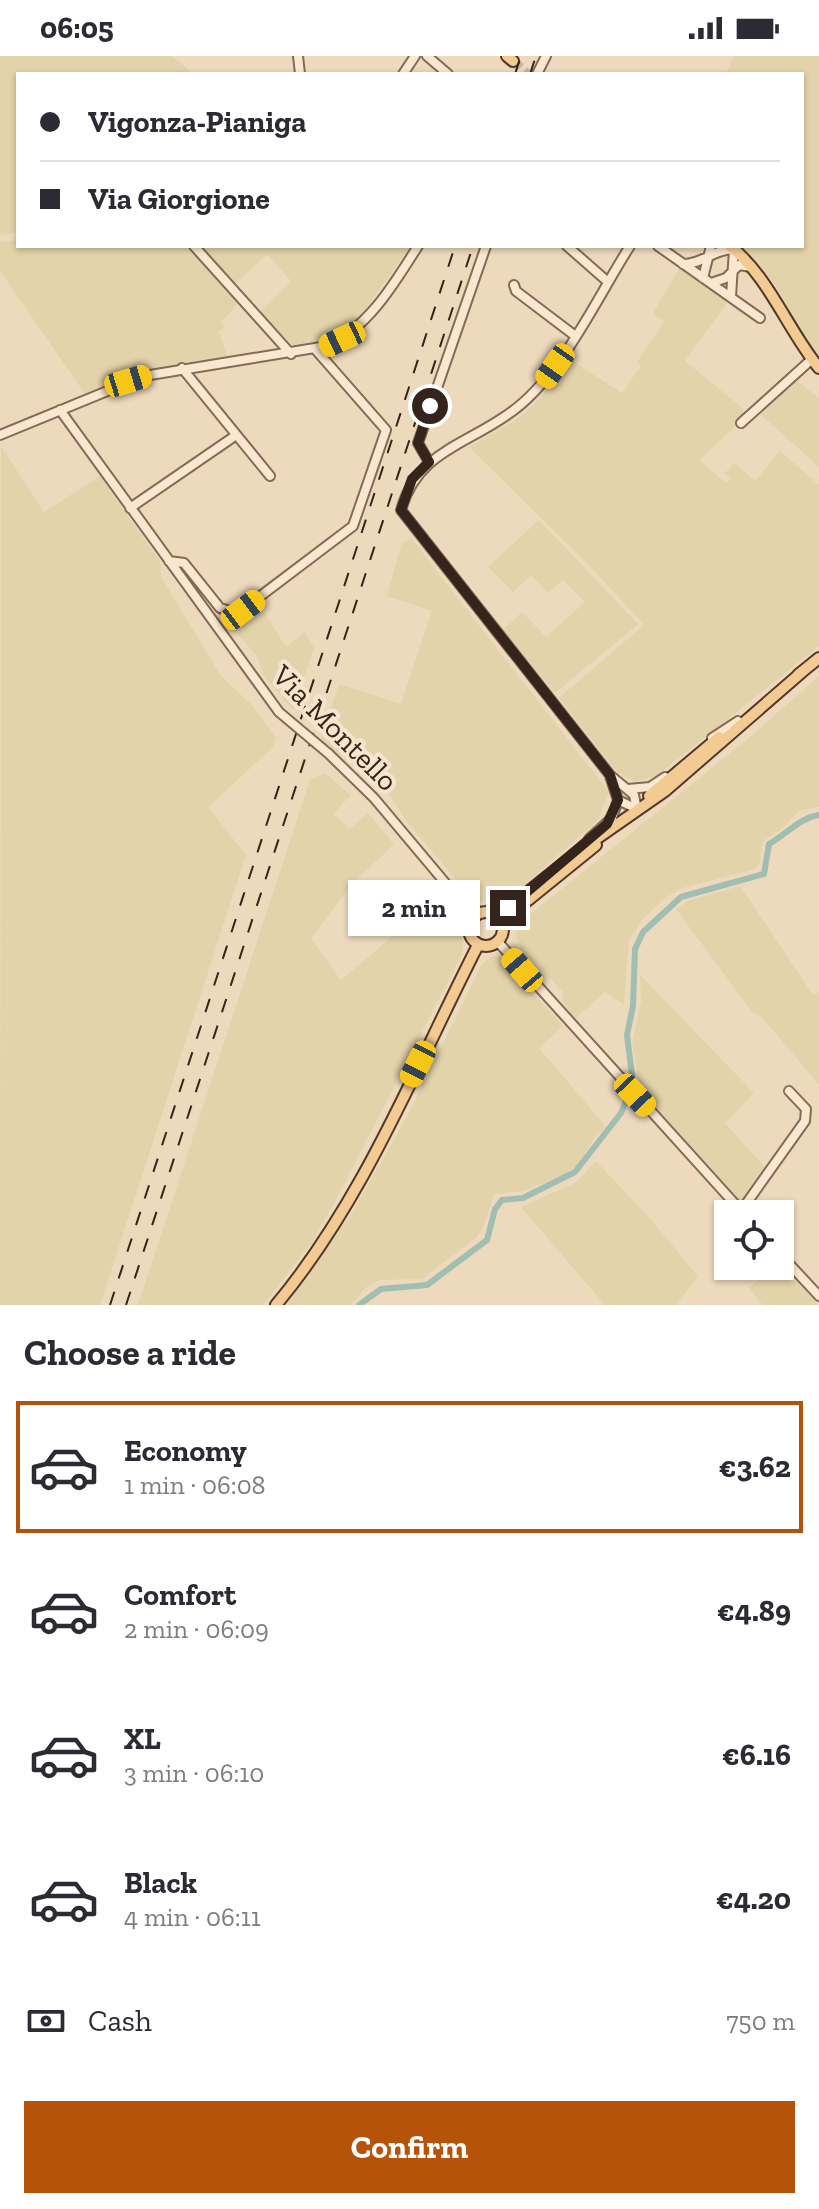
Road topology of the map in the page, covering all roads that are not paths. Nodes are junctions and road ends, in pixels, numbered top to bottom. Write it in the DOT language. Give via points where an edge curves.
graph roads {
  1 [pos="427,56"];
  2 [pos="446,72"];
  3 [pos="196,248"];
  4 [pos="417,248"];
  5 [pos="485,248"];
  6 [pos="571,248"];
  7 [pos="629,248"];
  8 [pos="661,248"];
  9 [pos="732,248"];
  10 [pos="710,251"];
  11 [pos="682,264"];
  12 [pos="752,267"];
  13 [pos="732,270"];
  14 [pos="707,280"];
  15 [pos="608,282"];
  16 [pos="514,285"];
  17 [pos="731,297"];
  18 [pos="760,318"];
  19 [pos="574,335"];
  20 [pos="316,350"];
  21 [pos="291,354"];
  22 [pos="816,364"];
  23 [pos="182,368"];
  24 [pos="60,410"];
  25 [pos="741,423"];
  26 [pos="0,435"];
  27 [pos="232,438"];
  28 [pos="429,462"];
  29 [pos="270,476"];
  30 [pos="130,508"];
  31 [pos="169,561"];
  32 [pos="819,658"];
  33 [pos="802,672"];
  34 [pos="738,721"];
  35 [pos="610,775"];
  36 [pos="628,789"];
  37 [pos="618,800"];
  38 [pos="637,809"];
  39 [pos="605,834"];
  40 [pos="579,851"];
  41 [pos="489,912"];
  42 [pos="474,917"];
  43 [pos="503,928"];
  44 [pos="498,942"];
  45 [pos="478,945"];
  46 [pos="789,1091"];
  47 [pos="730,1200"];
  48 [pos="752,1200"];
  49 [pos="794,1269"];
  50 [pos="819,1296"];
  51 [pos="276,1305"];
  1 -- 2 [label="street"];
  3 -- 21 [label="street"];
  4 -- 20 [label="street" via="366,318 342,339"];
  5 -- 28 [label="street" via="418,443"];
  6 -- 15 [label="street"];
  7 -- 15 [label="street"];
  8 -- 11 [label="street"];
  9 -- 10 [label="street"];
  9 -- 12 [label="main road"];
  9 -- 13 [label="street"];
  10 -- 11 [label="street"];
  10 -- 14 [label="street"];
  11 -- 14 [label="street"];
  12 -- 13 [label="street"];
  12 -- 22 [label="main road"];
  13 -- 14 [label="street" via="726,278"];
  13 -- 17 [label="street"];
  14 -- 17 [label="street"];
  15 -- 19 [label="street"];
  16 -- 19 [label="street"];
  17 -- 18 [label="street"];
  19 -- 28 [label="street" via="528,399"];
  20 -- 21 [label="street"];
  20 -- 31 [label="street" via="386,430 353,526 238,613 220,608 184,563"];
  21 -- 23 [label="street"];
  22 -- 25 [label="street"];
  23 -- 24 [label="street" via="128,381"];
  23 -- 29 [label="street"];
  24 -- 26 [label="street"];
  24 -- 30 [label="street, Via Montello"];
  27 -- 30 [label="street"];
  28 -- 35 [label="street" via="412,479 401,510"];
  30 -- 31 [label="street, Via Montello"];
  31 -- 42 [label="street, Via Montello, bridge" via="279,712 367,790"];
  32 -- 33 [label="main road"];
  33 -- 34 [label="main road"];
  33 -- 38 [label="main road" via="684,776"];
  34 -- 36 [label="street" via="650,787"];
  34 -- 38 [label="main road"];
  35 -- 36 [label="street"];
  35 -- 37 [label="street"];
  36 -- 38 [label="street"];
  37 -- 38 [label="street"];
  37 -- 40 [label="street" via="612,818"];
  38 -- 39 [label="main road"];
  39 -- 40 [label="main road"];
  39 -- 43 [label="main road" via="586,856 512,913"];
  40 -- 41 [label="main road" via="508,908"];
  41 -- 42 [label="main road"];
  41 -- 43 [label="main road"];
  42 -- 45 [label="main road" via="468,930"];
  43 -- 44 [label="main road"];
  44 -- 45 [label="main road"];
  44 -- 47 [label="street"];
  45 -- 51 [label="main road" via="347,1201"];
  46 -- 48 [label="street" via="806,1109 805,1121"];
  49 -- 50 [label="street"];
}
